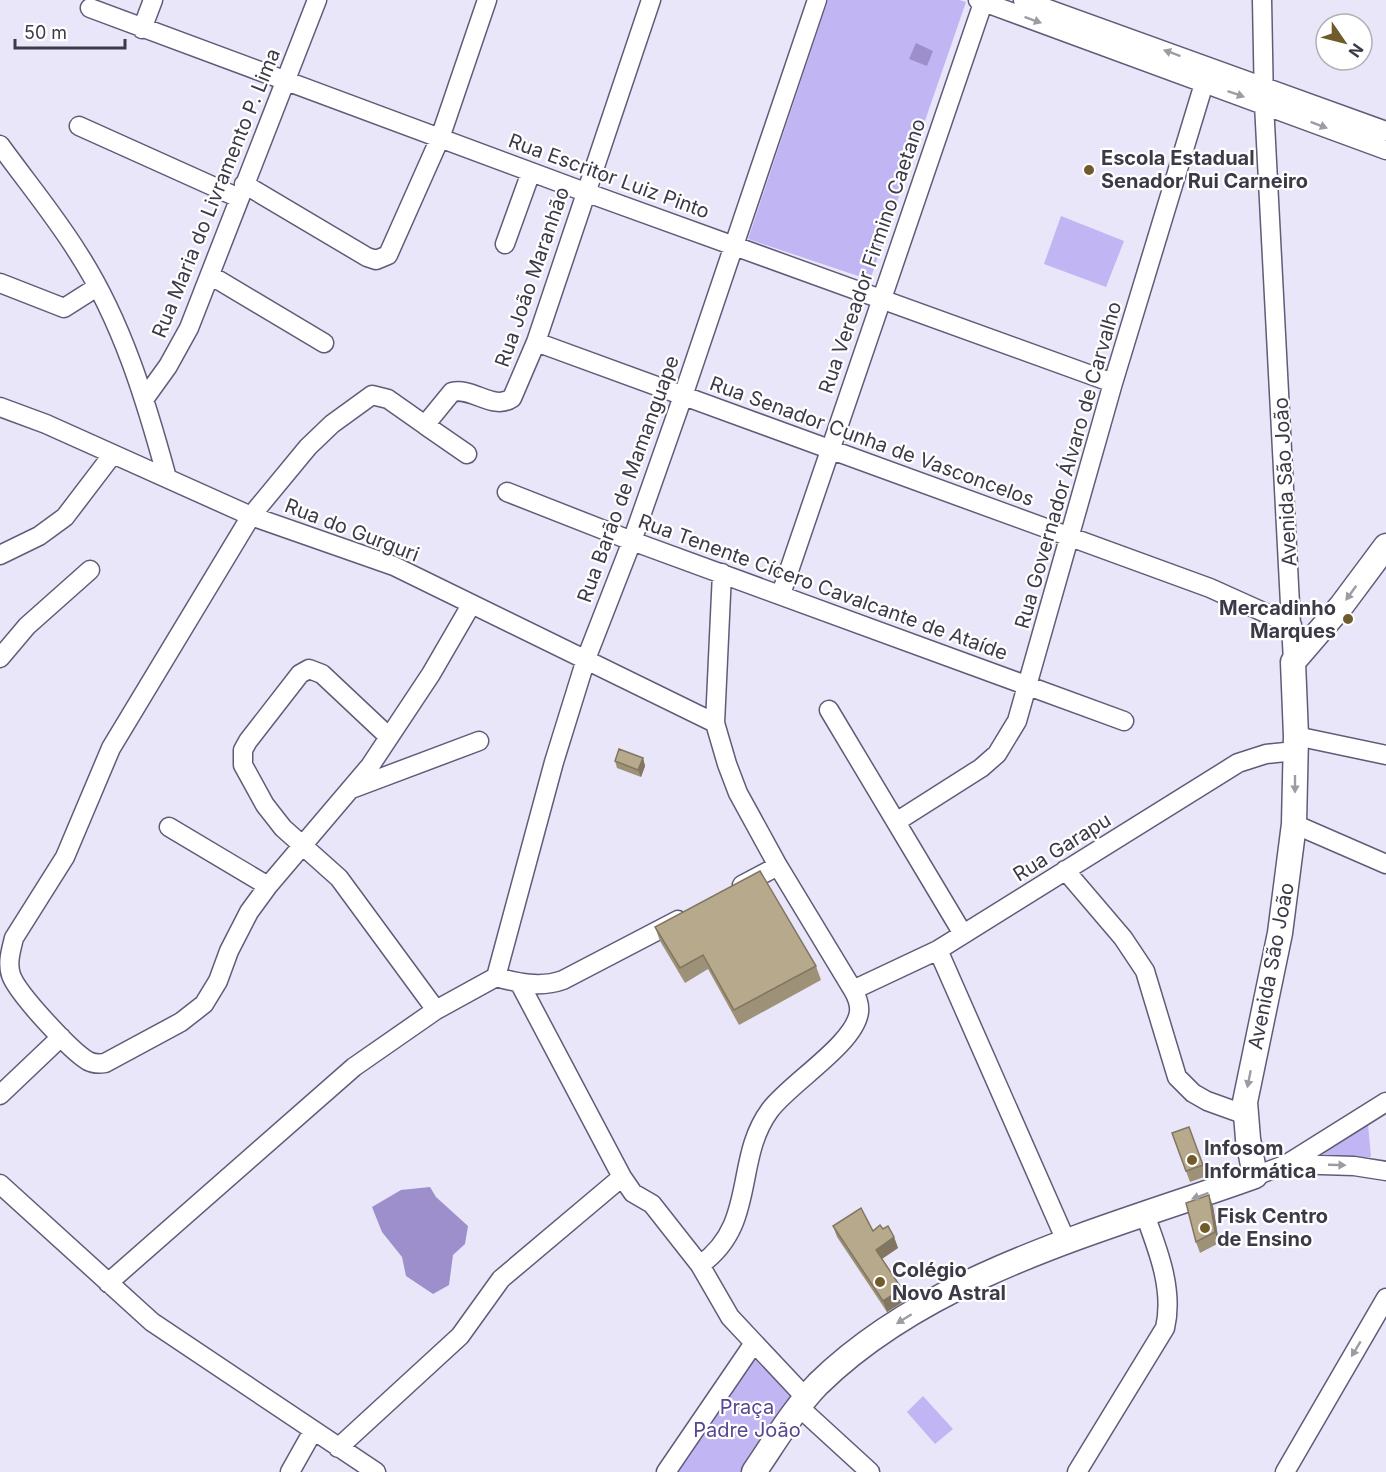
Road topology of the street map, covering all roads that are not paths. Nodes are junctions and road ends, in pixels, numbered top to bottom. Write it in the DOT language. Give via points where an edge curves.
graph roads {
  1 [pos="153,0"];
  2 [pos="317,0"];
  3 [pos="487,0"];
  4 [pos="651,0"];
  5 [pos="817,0"];
  6 [pos="1023,0"];
  7 [pos="1262,0"];
  8 [pos="982,1"];
  9 [pos="90,8"];
  10 [pos="1073,26"];
  11 [pos="142,29"];
  12 [pos="1207,75"];
  13 [pos="285,81"];
  14 [pos="1264,96"];
  15 [pos="79,126"];
  16 [pos="1386,131"];
  17 [pos="440,138"];
  18 [pos="0,145"];
  19 [pos="1386,150"];
  20 [pos="531,172"];
  21 [pos="242,191"];
  22 [pos="585,192"];
  23 [pos="505,243"];
  24 [pos="733,245"];
  25 [pos="210,275"];
  26 [pos="0,284"];
  27 [pos="97,287"];
  28 [pos="880,300"];
  29 [pos="536,342"];
  30 [pos="324,343"];
  31 [pos="1113,383"];
  32 [pos="683,396"];
  33 [pos="145,398"];
  34 [pos="0,406"];
  35 [pos="425,425"];
  36 [pos="830,448"];
  37 [pos="113,454"];
  38 [pos="466,454"];
  39 [pos="167,478"];
  40 [pos="507,492"];
  41 [pos="252,516"];
  42 [pos="1071,537"];
  43 [pos="632,541"];
  44 [pos="1386,546"];
  45 [pos="0,555"];
  46 [pos="90,570"];
  47 [pos="722,573"];
  48 [pos="781,594"];
  49 [pos="471,605"];
  50 [pos="1292,625"];
  51 [pos="0,658"];
  52 [pos="586,659"];
  53 [pos="1293,662"];
  54 [pos="1027,687"];
  55 [pos="829,710"];
  56 [pos="1124,721"];
  57 [pos="715,723"];
  58 [pos="389,737"];
  59 [pos="479,741"];
  60 [pos="1295,743"];
  61 [pos="1386,755"];
  62 [pos="352,789"];
  63 [pos="896,822"];
  64 [pos="1294,825"];
  65 [pos="169,827"];
  66 [pos="303,846"];
  67 [pos="1386,864"];
  68 [pos="778,866"];
  69 [pos="1065,870"];
  70 [pos="268,886"];
  71 [pos="728,893"];
  72 [pos="698,909"];
  73 [pos="963,934"];
  74 [pos="938,950"];
  75 [pos="496,977"];
  76 [pos="520,984"];
  77 [pos="853,990"];
  78 [pos="436,1010"];
  79 [pos="61,1037"];
  80 [pos="0,1095"];
  81 [pos="1386,1102"];
  82 [pos="1246,1115"];
  83 [pos="1287,1164"];
  84 [pos="1386,1171"];
  85 [pos="1255,1176"];
  86 [pos="622,1177"];
  87 [pos="4,1194"];
  88 [pos="1145,1215"];
  89 [pos="1067,1243"];
  90 [pos="700,1266"];
  91 [pos="108,1283"];
  92 [pos="1386,1298"];
  93 [pos="754,1343"];
  94 [pos="802,1403"];
  95 [pos="313,1431"];
  96 [pos="339,1448"];
  97 [pos="290,1472"];
  98 [pos="376,1472"];
  99 [pos="666,1472"];
  100 [pos="753,1472"];
  101 [pos="870,1472"];
  102 [pos="1077,1472"];
  103 [pos="1285,1472"];
  1 -- 11 [label="street"];
  2 -- 13 [label="street, Rua Maria do Livramento P. Lima"];
  3 -- 17 [label="street"];
  4 -- 22 [label="street, Rua João Maranhão"];
  5 -- 24 [label="street, Rua Barão de Mamanguape"];
  6 -- 10 [label="street"];
  7 -- 14 [label="street, Avenida São João"];
  8 -- 10 [label="street, one-way"];
  8 -- 28 [label="street, Rua Vereador Firmino Caetano"];
  9 -- 11 [label="street, Rua Escritor Luiz Pinto"];
  10 -- 12 [label="street"];
  11 -- 13 [label="street, Rua Escritor Luiz Pinto"];
  12 -- 14 [label="street"];
  12 -- 31 [label="street, Rua Governador Álvaro de Carvalho"];
  13 -- 17 [label="street, Rua Escritor Luiz Pinto"];
  13 -- 21 [label="street, Rua Maria do Livramento P. Lima"];
  14 -- 16 [label="street"];
  14 -- 19 [label="street, one-way"];
  14 -- 50 [label="street, Avenida São João"];
  15 -- 21 [label="street"];
  17 -- 20 [label="street, Rua Escritor Luiz Pinto"];
  17 -- 21 [label="street" via="393,249 383,259 367,257"];
  18 -- 27 [label="street" via="79,253"];
  20 -- 22 [label="street, Rua Escritor Luiz Pinto"];
  20 -- 23 [label="street"];
  21 -- 25 [label="street, Rua Maria do Livramento P. Lima"];
  22 -- 24 [label="street, Rua Escritor Luiz Pinto"];
  22 -- 29 [label="street, Rua João Maranhão"];
  24 -- 28 [label="street, Rua Escritor Luiz Pinto"];
  24 -- 32 [label="street, Rua Barão de Mamanguape"];
  25 -- 30 [label="street"];
  25 -- 33 [label="street, Rua Maria do Livramento P. Lima" via="177,350"];
  26 -- 27 [label="street" via="64,308"];
  27 -- 33 [label="street"];
  28 -- 31 [label="street, Rua Escritor Luiz Pinto"];
  28 -- 36 [label="street, Rua Vereador Firmino Caetano"];
  29 -- 32 [label="street, Rua Senador Cunha de Vasconcelos"];
  29 -- 35 [label="street, Rua João Maranhão" via="512,398 498,402 466,391 452,392"];
  31 -- 42 [label="street, Rua Governador Álvaro de Carvalho"];
  32 -- 36 [label="street, Rua Senador Cunha de Vasconcelos"];
  32 -- 43 [label="street, Rua Barão de Mamanguape"];
  33 -- 39 [label="street"];
  34 -- 37 [label="street, Rua do Gurguri"];
  35 -- 38 [label="street"];
  35 -- 41 [label="street" via="380,395 365,398 308,447"];
  36 -- 42 [label="street, Rua Senador Cunha de Vasconcelos"];
  36 -- 48 [label="street, Rua Vereador Firmino Caetano"];
  37 -- 39 [label="street, Rua do Gurguri"];
  37 -- 45 [label="street" via="65,517 39,536"];
  39 -- 41 [label="street, Rua do Gurguri"];
  40 -- 43 [label="street, Rua Tenente Cícero Cavalcante de Ataíde"];
  41 -- 49 [label="street, Rua do Gurguri" via="394,566"];
  41 -- 79 [label="street" via="111,748 65,856 14,938 11,975"];
  42 -- 50 [label="street, Rua Senador Cunha de Vasconcelos" via="1210,588"];
  42 -- 54 [label="street, Rua Governador Álvaro de Carvalho"];
  43 -- 47 [label="street, Rua Tenente Cícero Cavalcante de Ataíde"];
  43 -- 52 [label="street, Rua Barão de Mamanguape"];
  44 -- 53 [label="main road, one-way"];
  46 -- 51 [label="street" via="27,626"];
  47 -- 48 [label="street, Rua Tenente Cícero Cavalcante de Ataíde"];
  47 -- 57 [label="street"];
  48 -- 54 [label="street, Rua Tenente Cícero Cavalcante de Ataíde"];
  49 -- 52 [label="street, Rua do Gurguri"];
  49 -- 58 [label="street"];
  50 -- 53 [label="street, Avenida São João"];
  52 -- 57 [label="street, Rua do Gurguri"];
  52 -- 75 [label="street, Rua Barão de Mamanguape"];
  53 -- 60 [label="main road, Avenida São João"];
  54 -- 56 [label="street, Rua Tenente Cícero Cavalcante de Ataíde"];
  54 -- 63 [label="street, Rua Governador Álvaro de Carvalho" via="1017,721 997,754"];
  55 -- 63 [label="street"];
  57 -- 68 [label="street" via="738,793"];
  58 -- 62 [label="street"];
  58 -- 66 [label="street" via="322,674 309,669 300,674 248,741 242,758 265,805"];
  59 -- 62 [label="street"];
  60 -- 61 [label="street, Rua Garapu"];
  60 -- 64 [label="main road, Avenida São João, one-way"];
  60 -- 69 [label="street, Rua Garapu" via="1238,764"];
  62 -- 66 [label="street"];
  63 -- 73 [label="street"];
  64 -- 67 [label="street"];
  64 -- 82 [label="main road, Avenida São João, one-way" via="1280,933 1247,1088"];
  65 -- 70 [label="street"];
  66 -- 70 [label="street"];
  66 -- 78 [label="street" via="339,878"];
  68 -- 71 [label="street"];
  68 -- 77 [label="street"];
  69 -- 73 [label="street, Rua Garapu"];
  69 -- 82 [label="street" via="1123,938 1145,971 1177,1077 1206,1101"];
  70 -- 79 [label="street" via="238,931 204,1004 181,1022 99,1064 86,1060"];
  72 -- 76 [label="street" via="563,980"];
  73 -- 74 [label="street, Rua Garapu"];
  74 -- 77 [label="street, Rua Garapu"];
  74 -- 89 [label="street"];
  75 -- 76 [label="street"];
  75 -- 78 [label="street"];
  76 -- 86 [label="street"];
  77 -- 90 [label="street" via="860,1006 856,1021 830,1053 778,1099 767,1114 753,1147 733,1228 716,1253"];
  78 -- 91 [label="street" via="327,1087"];
  79 -- 80 [label="street"];
  81 -- 83 [label="street"];
  82 -- 85 [label="main road, Avenida São João"];
  83 -- 84 [label="street, one-way" via="1344,1165"];
  83 -- 85 [label="street"];
  85 -- 88 [label="main road, one-way"];
  86 -- 90 [label="street" via="633,1193 652,1204"];
  86 -- 96 [label="street" via="501,1279 460,1336"];
  87 -- 91 [label="street"];
  88 -- 89 [label="main road"];
  88 -- 102 [label="street" via="1165,1281 1165,1328"];
  89 -- 94 [label="main road, one-way" via="925,1306 832,1371"];
  90 -- 93 [label="street" via="730,1317"];
  91 -- 95 [label="street" via="152,1322"];
  92 -- 103 [label="street, one-way"];
  93 -- 94 [label="street"];
  93 -- 99 [label="street"];
  94 -- 100 [label="main road"];
  94 -- 101 [label="street"];
  95 -- 96 [label="street"];
  95 -- 97 [label="street"];
  96 -- 98 [label="street"];
}
